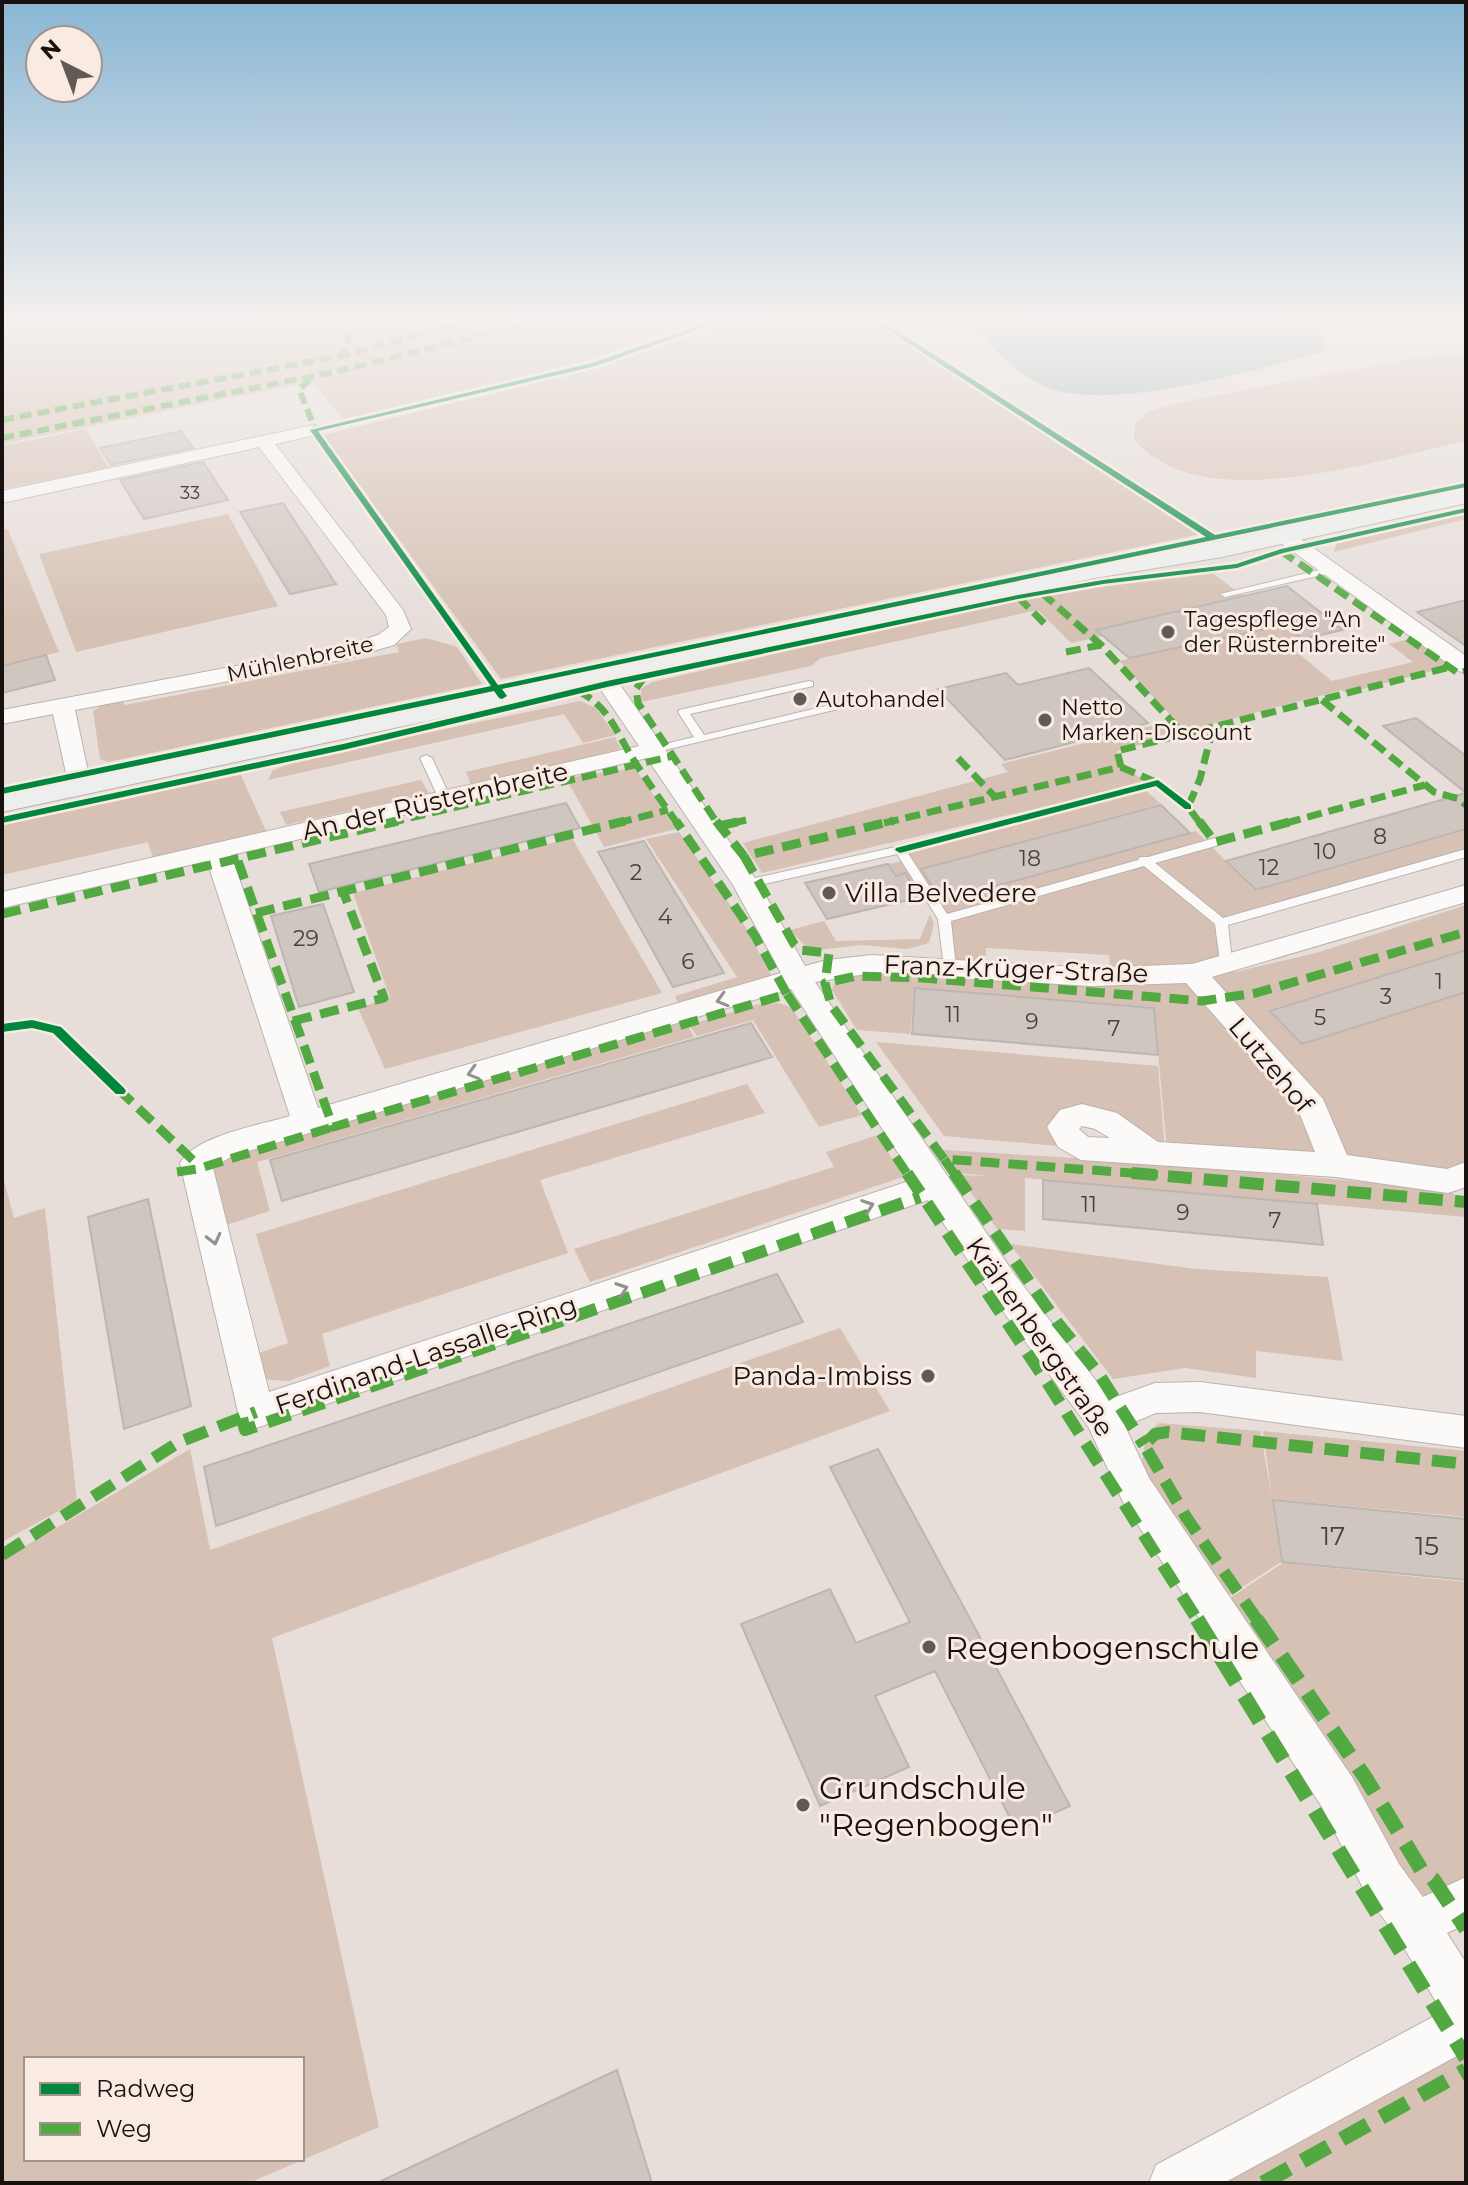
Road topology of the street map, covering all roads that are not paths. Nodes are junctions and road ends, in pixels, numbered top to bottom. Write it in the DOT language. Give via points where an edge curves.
graph roads {
  1 [pos="314,430"];
  2 [pos="265,443"];
  3 [pos="1466,495"];
  4 [pos="2,497"];
  5 [pos="1284,536"];
  6 [pos="1332,570"];
  7 [pos="1225,594"];
  8 [pos="1466,666"];
  9 [pos="601,674"];
  10 [pos="809,684"];
  11 [pos="872,698"];
  12 [pos="63,705"];
  13 [pos="2,717"];
  14 [pos="700,737"];
  15 [pos="652,750"];
  16 [pos="426,758"];
  17 [pos="79,786"];
  18 [pos="445,799"];
  19 [pos="2,802"];
  20 [pos="1215,842"];
  21 [pos="217,851"];
  22 [pos="1466,853"];
  23 [pos="1144,860"];
  24 [pos="746,884"];
  25 [pos="1466,893"];
  26 [pos="2,900"];
  27 [pos="944,919"];
  28 [pos="1221,923"];
  29 [pos="1226,961"];
  30 [pos="950,968"];
  31 [pos="1193,973"];
  32 [pos="797,977"];
  33 [pos="2,1028"];
  34 [pos="118,1089"];
  35 [pos="307,1122"];
  36 [pos="1149,1151"];
  37 [pos="1336,1165"];
  38 [pos="1466,1174"];
  39 [pos="935,1185"];
  40 [pos="1103,1418"];
  41 [pos="1466,1432"];
  42 [pos="1466,1900"];
  43 [pos="1416,1925"];
  44 [pos="1466,2007"];
  45 [pos="1466,2025"];
  46 [pos="1174,2183"];
  1 -- 2 [label="street"];
  2 -- 4 [label="street"];
  2 -- 12 [label="street, Mühlenbreite" via="396,614 400,629 386,640 346,652"];
  3 -- 5 [label="main road"];
  5 -- 6 [label="street"];
  5 -- 9 [label="main road" via="1095,570"];
  6 -- 7 [label="lane"];
  6 -- 8 [label="street"];
  9 -- 15 [label="street, Krähenbergstraße"];
  9 -- 17 [label="main road"];
  10 -- 14 [label="lane" via="683,712"];
  11 -- 14 [label="lane"];
  12 -- 13 [label="street, Mühlenbreite"];
  12 -- 17 [label="street"];
  14 -- 15 [label="lane"];
  15 -- 18 [label="street, An der Rüsternbreite"];
  15 -- 24 [label="street, Krähenbergstraße"];
  16 -- 18 [label="lane"];
  17 -- 19 [label="main road"];
  18 -- 21 [label="street, An der Rüsternbreite"];
  20 -- 23 [label="lane"];
  21 -- 26 [label="street, An der Rüsternbreite"];
  21 -- 35 [label="street"];
  22 -- 28 [label="lane"];
  23 -- 27 [label="lane"];
  23 -- 28 [label="lane"];
  24 -- 27 [label="lane" via="900,850"];
  24 -- 32 [label="street, Krähenbergstraße"];
  25 -- 29 [label="street, Franz-Krüger-Straße"];
  27 -- 30 [label="lane"];
  28 -- 29 [label="lane"];
  29 -- 31 [label="street, Franz-Krüger-Straße"];
  30 -- 31 [label="street, Franz-Krüger-Straße" via="1092,977"];
  30 -- 32 [label="street, Franz-Krüger-Straße" via="872,964"];
  31 -- 37 [label="street, Lutzehof" via="1312,1107"];
  32 -- 35 [label="street, Ferdinand-Lassalle-Ring, one-way"];
  32 -- 39 [label="street, Krähenbergstraße"];
  33 -- 34 [label="lane" via="32,1024 57,1030"];
  35 -- 39 [label="street, Ferdinand-Lassalle-Ring, one-way" via="221,1148 196,1163 256,1412"];
  36 -- 37 [label="street"];
  37 -- 38 [label="street" via="1448,1181"];
  39 -- 40 [label="street, Krähenbergstraße"];
  40 -- 41 [label="street" via="1155,1398 1200,1397"];
  40 -- 43 [label="street, Krähenbergstraße" via="1136,1490 1337,1792 1383,1880"];
  42 -- 43 [label="street"];
  43 -- 44 [label="street, Krähenbergstraße"];
  45 -- 46 [label="street"];
}
